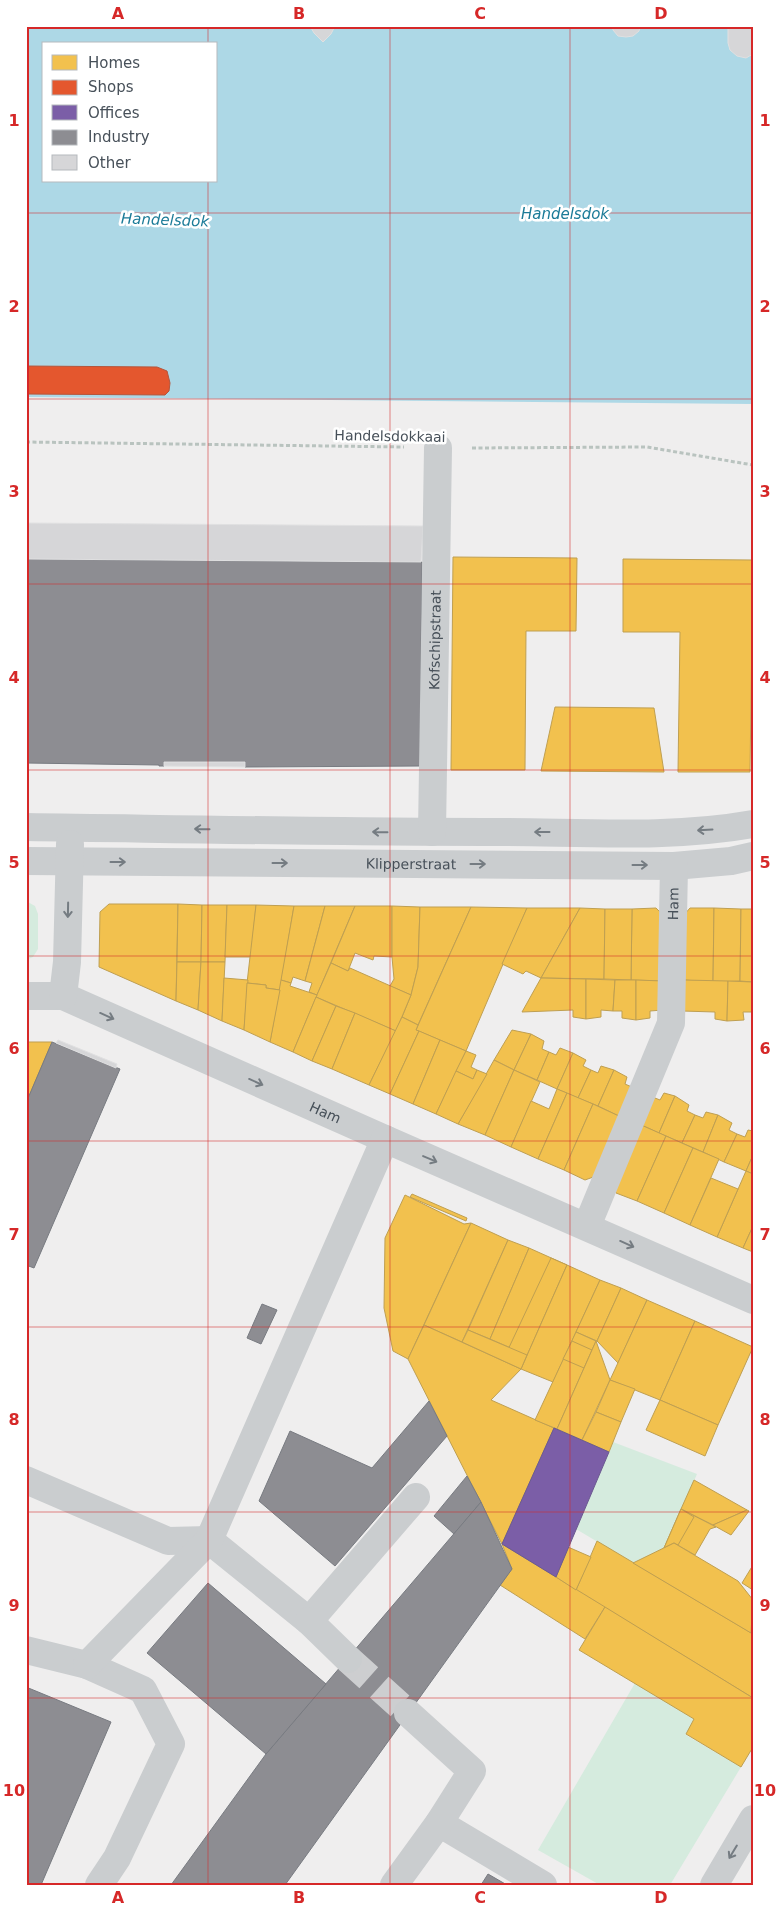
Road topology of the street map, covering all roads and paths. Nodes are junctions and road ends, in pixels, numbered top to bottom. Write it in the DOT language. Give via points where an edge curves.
graph roads {
  1 [pos="26,442"];
  2 [pos="438,448"];
  3 [pos="753,465"];
  4 [pos="753,824"];
  5 [pos="26,827"];
  6 [pos="70,828"];
  7 [pos="432,832"];
  8 [pos="753,856"];
  9 [pos="26,861"];
  10 [pos="69,861"];
  11 [pos="674,866"];
  12 [pos="26,996"];
  13 [pos="63,996"];
  14 [pos="385,1139"];
  15 [pos="587,1226"];
  16 [pos="753,1300"];
  17 [pos="26,1480"];
  18 [pos="416,1497"];
  19 [pos="209,1540"];
  20 [pos="309,1621"];
  21 [pos="26,1650"];
  22 [pos="348,1659"];
  23 [pos="87,1665"];
  24 [pos="408,1713"];
  25 [pos="753,1819"];
  26 [pos="439,1823"];
  27 [pos="99,1885"];
  28 [pos="394,1885"];
  29 [pos="543,1885"];
  30 [pos="714,1885"];
  1 -- 2 [label="path, Handelsdokkaai"];
  2 -- 3 [label="path, Handelsdokkaai" via="647,448"];
  2 -- 7 [label="street, Kofschipstraat"];
  4 -- 7 [label="street, one-way" via="719,830 660,833"];
  5 -- 6 [label="street"];
  7 -- 6 [label="street, one-way"];
  6 -- 10 [label="street"];
  8 -- 11 [label="street, Klipperstraat"];
  9 -- 10 [label="street, Klipperstraat"];
  10 -- 11 [label="street, Klipperstraat, one-way"];
  10 -- 13 [label="street, one-way"];
  11 -- 15 [label="street, Ham" via="671,1024"];
  12 -- 13 [label="street, Ham"];
  13 -- 14 [label="street, Ham, one-way"];
  14 -- 15 [label="street, Ham, one-way"];
  14 -- 19 [label="street"];
  15 -- 16 [label="street, Ham, one-way"];
  17 -- 19 [label="street" via="168,1541"];
  18 -- 20 [label="street"];
  19 -- 20 [label="street"];
  19 -- 23 [label="street"];
  20 -- 22 [label="street"];
  21 -- 23 [label="street"];
  23 -- 27 [label="street" via="143,1690 170,1744 117,1858"];
  24 -- 26 [label="street" via="472,1771"];
  25 -- 30 [label="street, one-way"];
  26 -- 28 [label="street"];
  26 -- 29 [label="street"];
}
